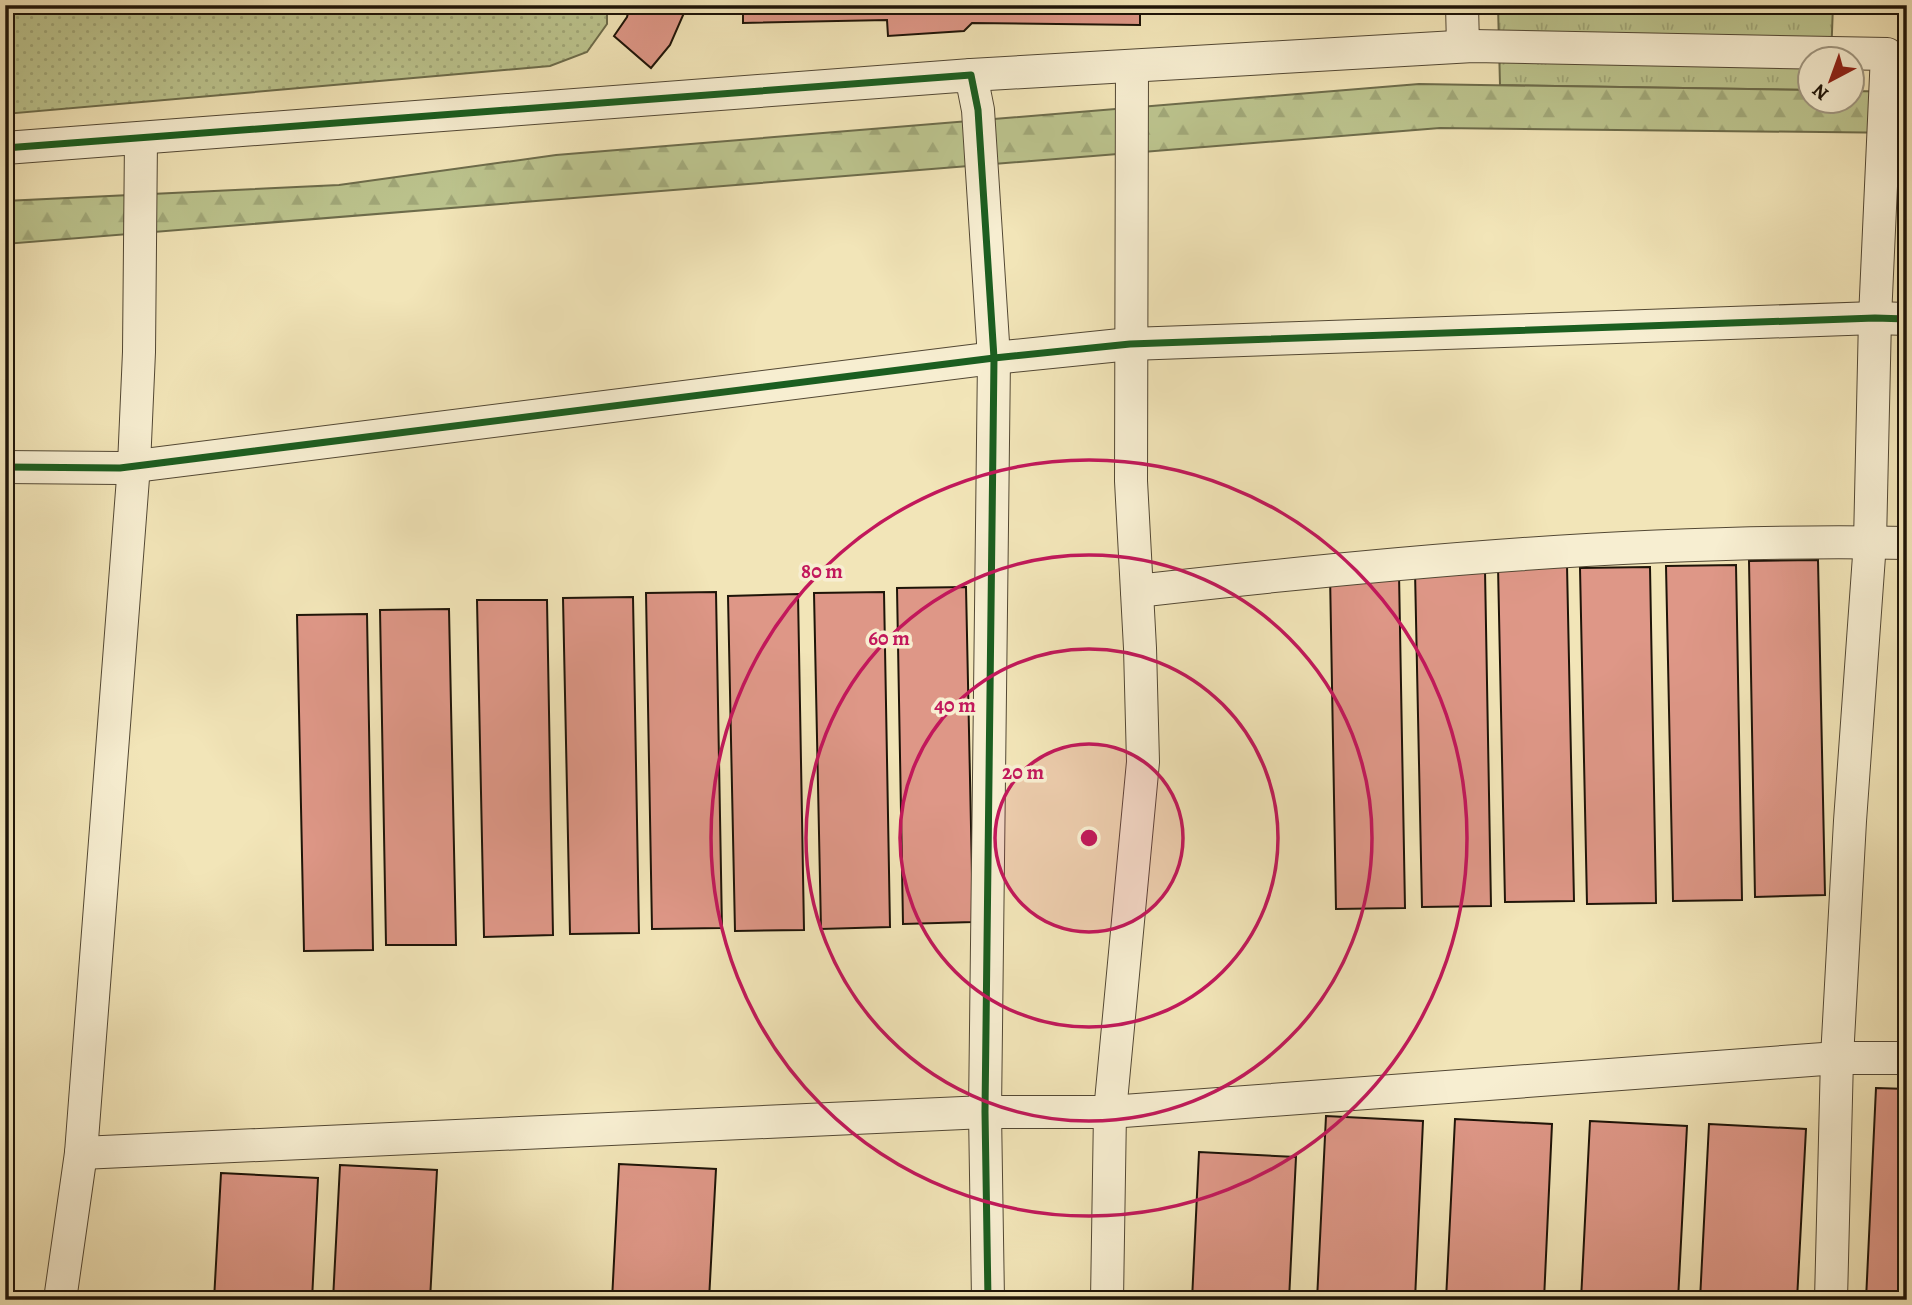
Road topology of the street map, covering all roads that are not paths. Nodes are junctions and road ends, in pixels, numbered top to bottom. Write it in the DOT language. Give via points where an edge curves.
graph roads {
  1 [pos="1462,5"];
  2 [pos="1463,46"];
  3 [pos="1132,66"];
  4 [pos="971,75"];
  5 [pos="141,138"];
  6 [pos="5,148"];
  7 [pos="1875,318"];
  8 [pos="1907,319"];
  9 [pos="1130,344"];
  10 [pos="994,358"];
  11 [pos="134,465"];
  12 [pos="5,467"];
  13 [pos="1870,542"];
  14 [pos="1907,543"];
  15 [pos="1136,591"];
  16 [pos="1838,1058"];
  17 [pos="1907,1058"];
  18 [pos="985,1112"];
  19 [pos="1110,1112"];
  20 [pos="80,1153"];
  21 [pos="60,1300"];
  22 [pos="988,1300"];
  23 [pos="1107,1300"];
  24 [pos="1830,1300"];
  1 -- 2 [label="street"];
  2 -- 3 [label="street"];
  2 -- 7 [label="street" via="1887,54"];
  3 -- 4 [label="street"];
  3 -- 9 [label="street"];
  4 -- 5 [label="street"];
  4 -- 10 [label="street" via="978,110"];
  5 -- 6 [label="street"];
  5 -- 11 [label="street"];
  7 -- 8 [label="street"];
  7 -- 9 [label="street"];
  7 -- 13 [label="street"];
  9 -- 10 [label="street"];
  9 -- 15 [label="street"];
  10 -- 11 [label="street"];
  10 -- 18 [label="street"];
  11 -- 12 [label="street"];
  11 -- 20 [label="street"];
  13 -- 14 [label="street"];
  13 -- 15 [label="street" via="1636,546 1338,568"];
  13 -- 16 [label="street"];
  15 -- 19 [label="street" via="1143,762"];
  16 -- 17 [label="street"];
  16 -- 19 [label="street"];
  16 -- 24 [label="street"];
  18 -- 19 [label="street"];
  18 -- 20 [label="street"];
  18 -- 22 [label="street"];
  19 -- 23 [label="street"];
  20 -- 21 [label="street"];
}
